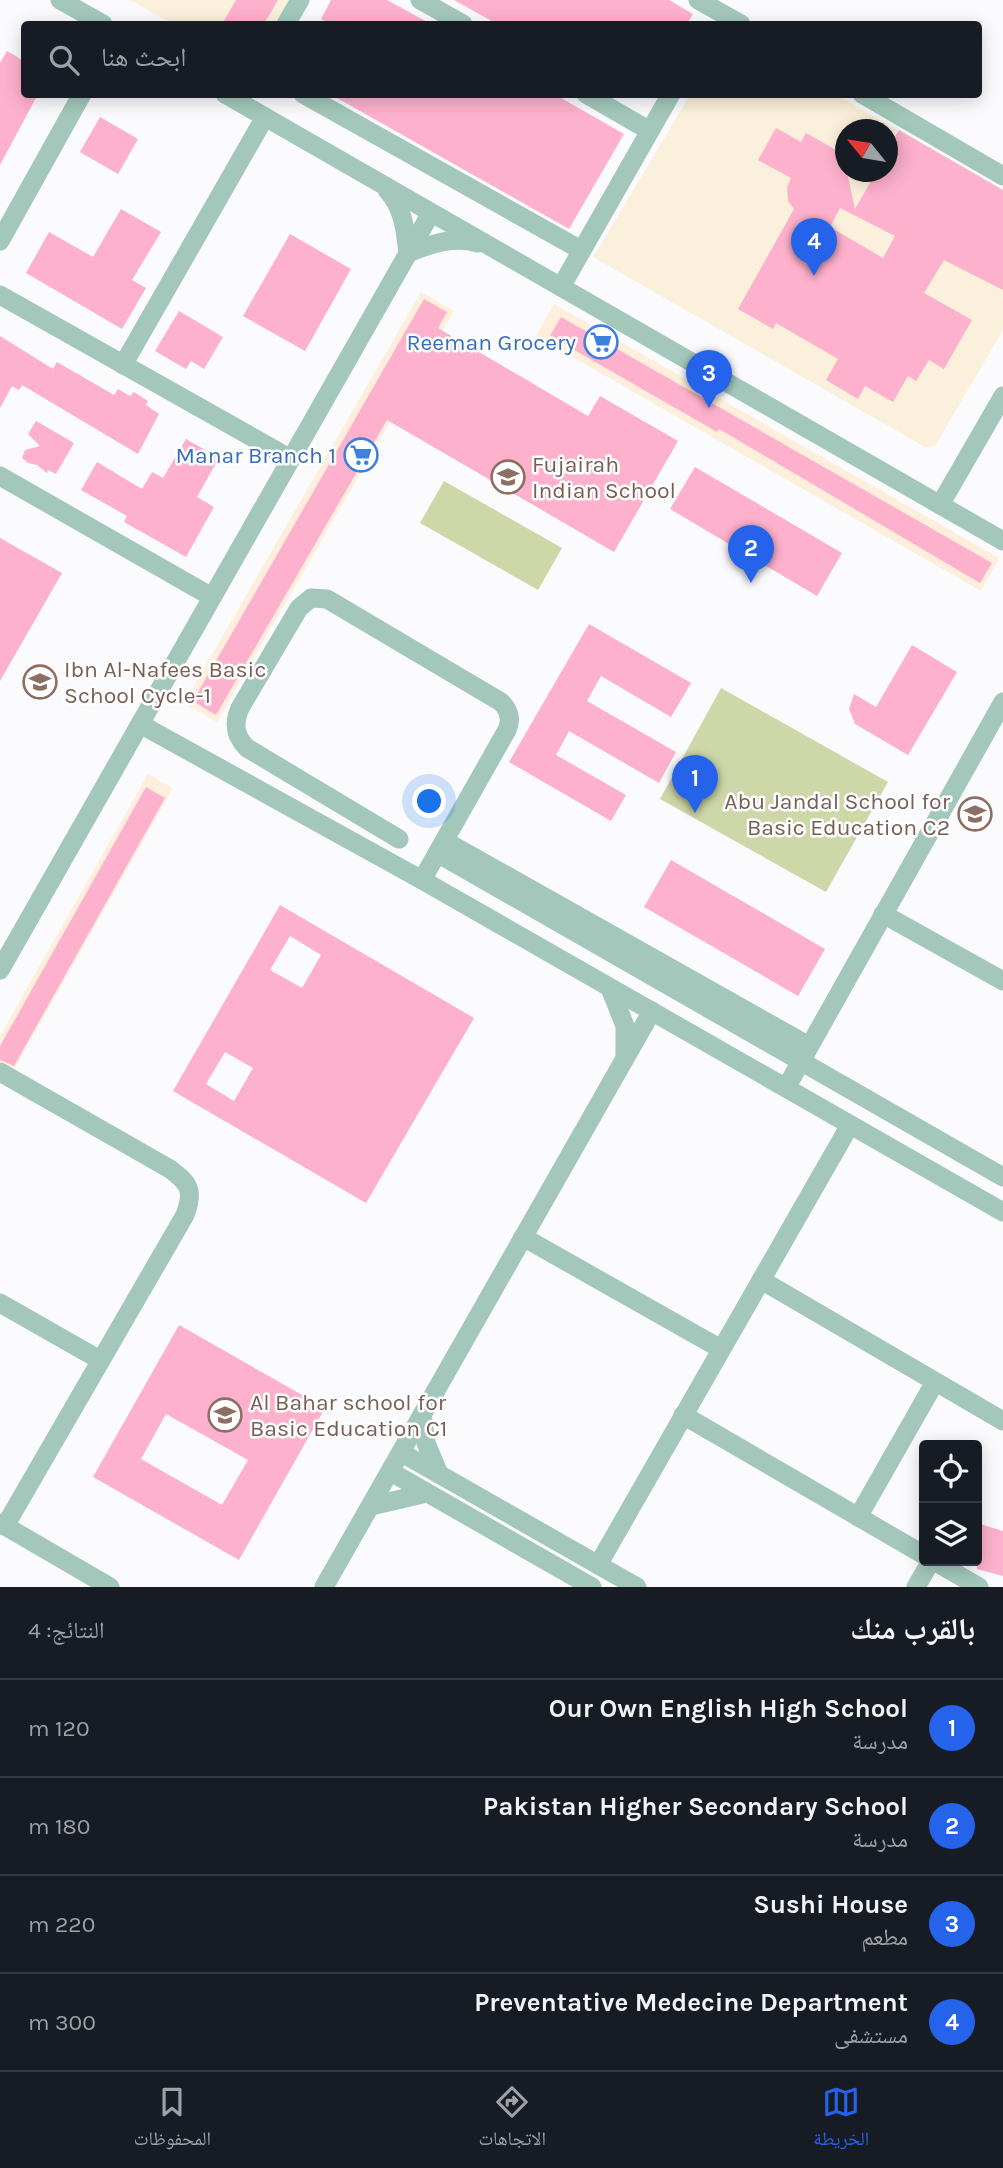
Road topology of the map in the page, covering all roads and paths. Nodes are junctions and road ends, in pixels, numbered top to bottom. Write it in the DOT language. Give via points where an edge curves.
graph roads {
  1 [pos="61,0"];
  2 [pos="300,0"];
  3 [pos="420,0"];
  4 [pos="698,0"];
  5 [pos="718,12"];
  6 [pos="98,21"];
  7 [pos="288,21"];
  8 [pos="458,21"];
  9 [pos="735,21"];
  10 [pos="80,98"];
  11 [pos="238,98"];
  12 [pos="310,98"];
  13 [pos="593,98"];
  14 [pos="669,98"];
  15 [pos="869,98"];
  16 [pos="265,117"];
  17 [pos="650,131"];
  18 [pos="1003,176"];
  19 [pos="384,185"];
  20 [pos="432,213"];
  21 [pos="0,241"];
  22 [pos="489,246"];
  23 [pos="581,250"];
  24 [pos="408,254"];
  25 [pos="561,287"];
  26 [pos="0,295"];
  27 [pos="123,365"];
  28 [pos="1003,396"];
  29 [pos="291,459"];
  30 [pos="0,476"];
  31 [pos="940,505"];
  32 [pos="1003,541"];
  33 [pos="212,597"];
  34 [pos="1003,702"];
  35 [pos="140,724"];
  36 [pos="257,754"];
  37 [pos="240,779"];
  38 [pos="399,839"];
  39 [pos="441,847"];
  40 [pos="422,880"];
  41 [pos="883,914"];
  42 [pos="566,918"];
  43 [pos="547,951"];
  44 [pos="0,970"];
  45 [pos="1003,981"];
  46 [pos="610,988"];
  47 [pos="652,1012"];
  48 [pos="692,1035"];
  49 [pos="805,1054"];
  50 [pos="625,1058"];
  51 [pos="0,1072"];
  52 [pos="786,1088"];
  53 [pos="876,1104"];
  54 [pos="856,1128"];
  55 [pos="933,1136"];
  56 [pos="972,1159"];
  57 [pos="918,1163"];
  58 [pos="1003,1177"];
  59 [pos="958,1186"];
  60 [pos="1003,1212"];
  61 [pos="523,1237"];
  62 [pos="761,1280"];
  63 [pos="0,1303"];
  64 [pos="721,1349"];
  65 [pos="100,1360"];
  66 [pos="936,1381"];
  67 [pos="683,1415"];
  68 [pos="422,1416"];
  69 [pos="1003,1421"];
  70 [pos="402,1453"];
  71 [pos="391,1472"];
  72 [pos="439,1474"];
  73 [pos="427,1493"];
  74 [pos="371,1506"];
  75 [pos="858,1517"];
  76 [pos="2,1524"];
  77 [pos="919,1552"];
  78 [pos="598,1565"];
  79 [pos="929,1566"];
  80 [pos="941,1566"];
  81 [pos="83,1581"];
  82 [pos="580,1584"];
  83 [pos="110,1587"];
  84 [pos="324,1587"];
  85 [pos="637,1587"];
  86 [pos="916,1587"];
  87 [pos="979,1587"];
  1 -- 6 [label="street"];
  2 -- 7 [label="street"];
  3 -- 8 [label="street"];
  4 -- 5 [label="street"];
  5 -- 9 [label="street"];
  10 -- 21 [label="street"];
  11 -- 16 [label="street"];
  12 -- 23 [label="street"];
  13 -- 17 [label="street"];
  14 -- 17 [label="street"];
  15 -- 18 [label="street"];
  16 -- 19 [label="street"];
  16 -- 27 [label="street"];
  17 -- 23 [label="street"];
  19 -- 20 [label="street"];
  19 -- 24 [label="street" via="405,223"];
  20 -- 22 [label="street"];
  20 -- 24 [label="street"];
  22 -- 24 [label="street" via="462,239"];
  22 -- 25 [label="street"];
  23 -- 25 [label="street"];
  24 -- 29 [label="street"];
  25 -- 31 [label="street"];
  26 -- 27 [label="street"];
  27 -- 29 [label="street"];
  28 -- 31 [label="street"];
  29 -- 33 [label="street"];
  30 -- 33 [label="street"];
  31 -- 32 [label="street"];
  33 -- 35 [label="street"];
  34 -- 41 [label="street"];
  35 -- 37 [label="street"];
  35 -- 44 [label="street"];
  36 -- 37 [label="street"];
  36 -- 38 [label="street"];
  36 -- 39 [label="street" via="241,742 236,716 302,603 311,598 327,599 508,710 507,730"];
  37 -- 40 [label="street"];
  39 -- 40 [label="street"];
  39 -- 42 [label="street"];
  40 -- 43 [label="street"];
  41 -- 45 [label="street"];
  41 -- 49 [label="street"];
  42 -- 43 [label="street"];
  42 -- 49 [label="street"];
  43 -- 46 [label="street"];
  46 -- 47 [label="street"];
  46 -- 50 [label="street" via="625,1026"];
  47 -- 48 [label="street"];
  47 -- 50 [label="street"];
  48 -- 50 [label="street" via="671,1028 650,1034"];
  48 -- 52 [label="street"];
  49 -- 52 [label="street"];
  49 -- 53 [label="street"];
  50 -- 61 [label="street"];
  51 -- 65 [label="street" via="170,1169 190,1194 185,1215"];
  52 -- 54 [label="street"];
  53 -- 54 [label="street"];
  53 -- 55 [label="street"];
  54 -- 57 [label="street"];
  54 -- 62 [label="street"];
  55 -- 56 [label="street"];
  55 -- 57 [label="street"];
  56 -- 58 [label="street"];
  56 -- 59 [label="street"];
  57 -- 59 [label="street"];
  59 -- 60 [label="street"];
  61 -- 64 [label="street"];
  61 -- 68 [label="street"];
  62 -- 64 [label="street"];
  62 -- 66 [label="street"];
  63 -- 65 [label="street"];
  64 -- 67 [label="street"];
  65 -- 76 [label="street"];
  66 -- 69 [label="street"];
  66 -- 75 [label="street"];
  67 -- 75 [label="street"];
  67 -- 78 [label="street"];
  68 -- 70 [label="street"];
  68 -- 72 [label="street" via="426,1443"];
  70 -- 71 [label="street"];
  70 -- 72 [label="street"];
  71 -- 73 [label="street"];
  71 -- 74 [label="street"];
  72 -- 78 [label="street"];
  73 -- 74 [label="street"];
  73 -- 82 [label="street"];
  74 -- 84 [label="street"];
  75 -- 77 [label="street"];
  76 -- 81 [label="street"];
  78 -- 85 [label="street"];
  79 -- 86 [label="street"];
  80 -- 87 [label="street"];
  81 -- 83 [label="street"];
}
